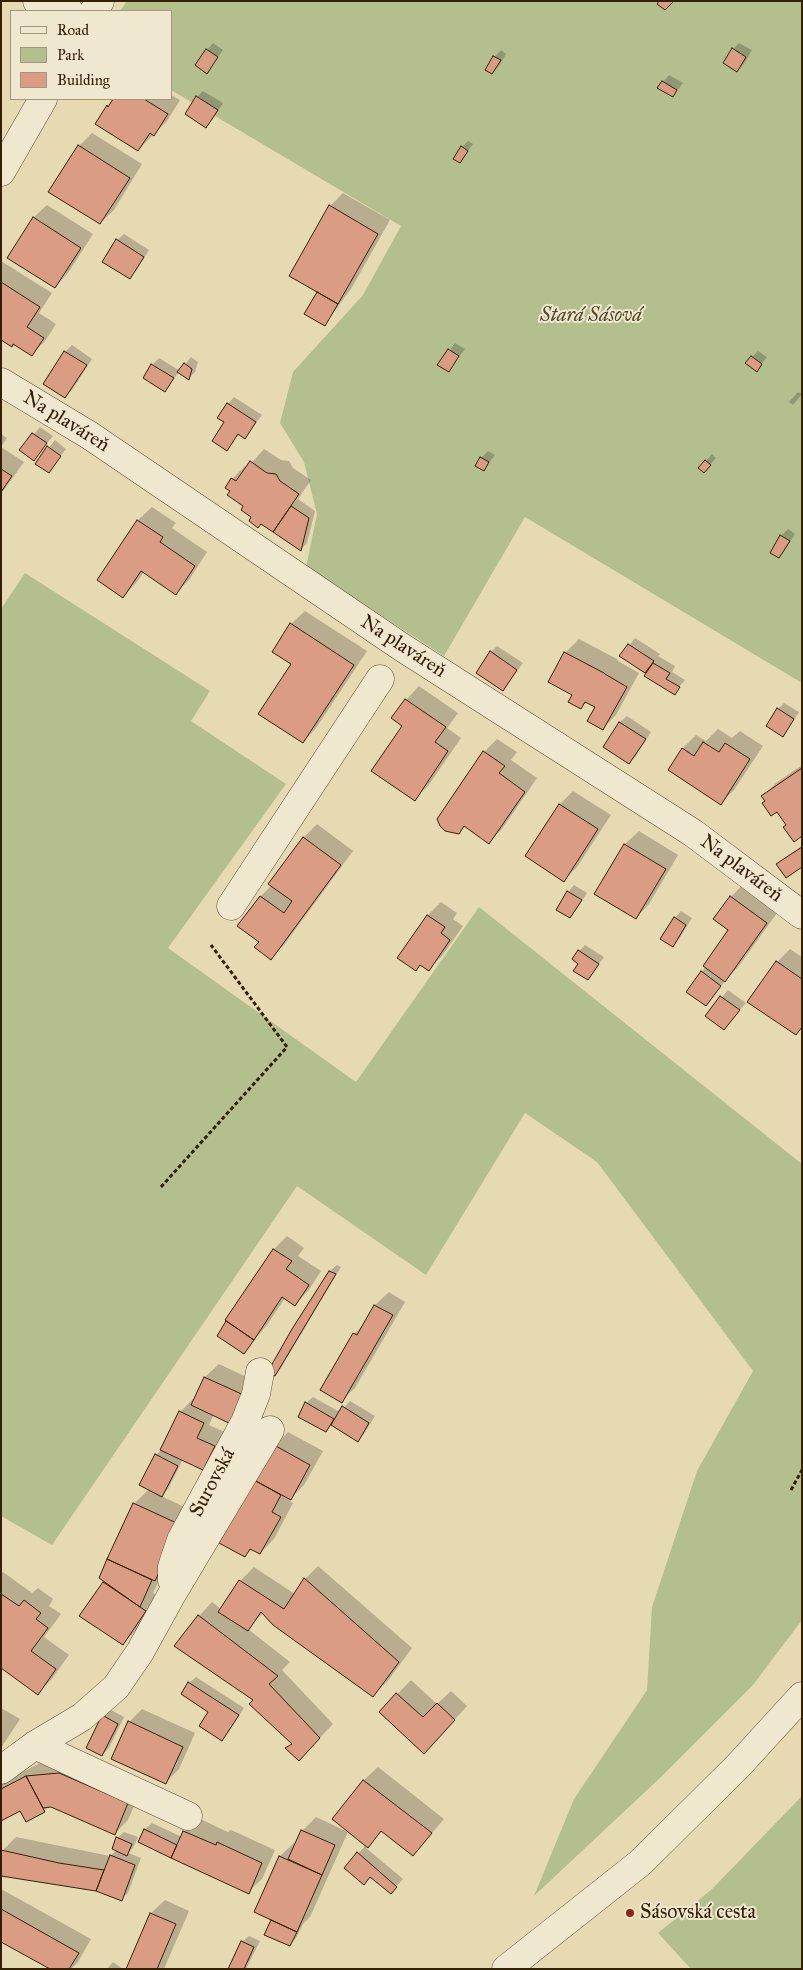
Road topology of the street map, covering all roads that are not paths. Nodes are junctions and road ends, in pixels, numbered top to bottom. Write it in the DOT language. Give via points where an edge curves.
graph roads {
  1 [pos="37,1"];
  2 [pos="67,10"];
  3 [pos="43,100"];
  4 [pos="1,172"];
  5 [pos="1,382"];
  6 [pos="380,680"];
  7 [pos="231,906"];
  8 [pos="802,915"];
  9 [pos="260,1372"];
  10 [pos="270,1430"];
  11 [pos="172,1594"];
  12 [pos="802,1696"];
  13 [pos="35,1745"];
  14 [pos="1,1770"];
  15 [pos="188,1816"];
  16 [pos="506,1969"];
  1 -- 2 [label="street"];
  3 -- 4 [label="street"];
  5 -- 8 [label="street, Na plaváreň" via="89,435 403,648 694,833"];
  6 -- 7 [label="street"];
  9 -- 11 [label="street, Surovská" via="245,1422 182,1540 172,1567"];
  10 -- 11 [label="street, Surovská"];
  11 -- 13 [label="street, Surovská" via="140,1652 116,1687 82,1717"];
  12 -- 16 [label="street" via="738,1766 640,1862"];
  13 -- 14 [label="street, Surovská"];
  13 -- 15 [label="street"];
}
